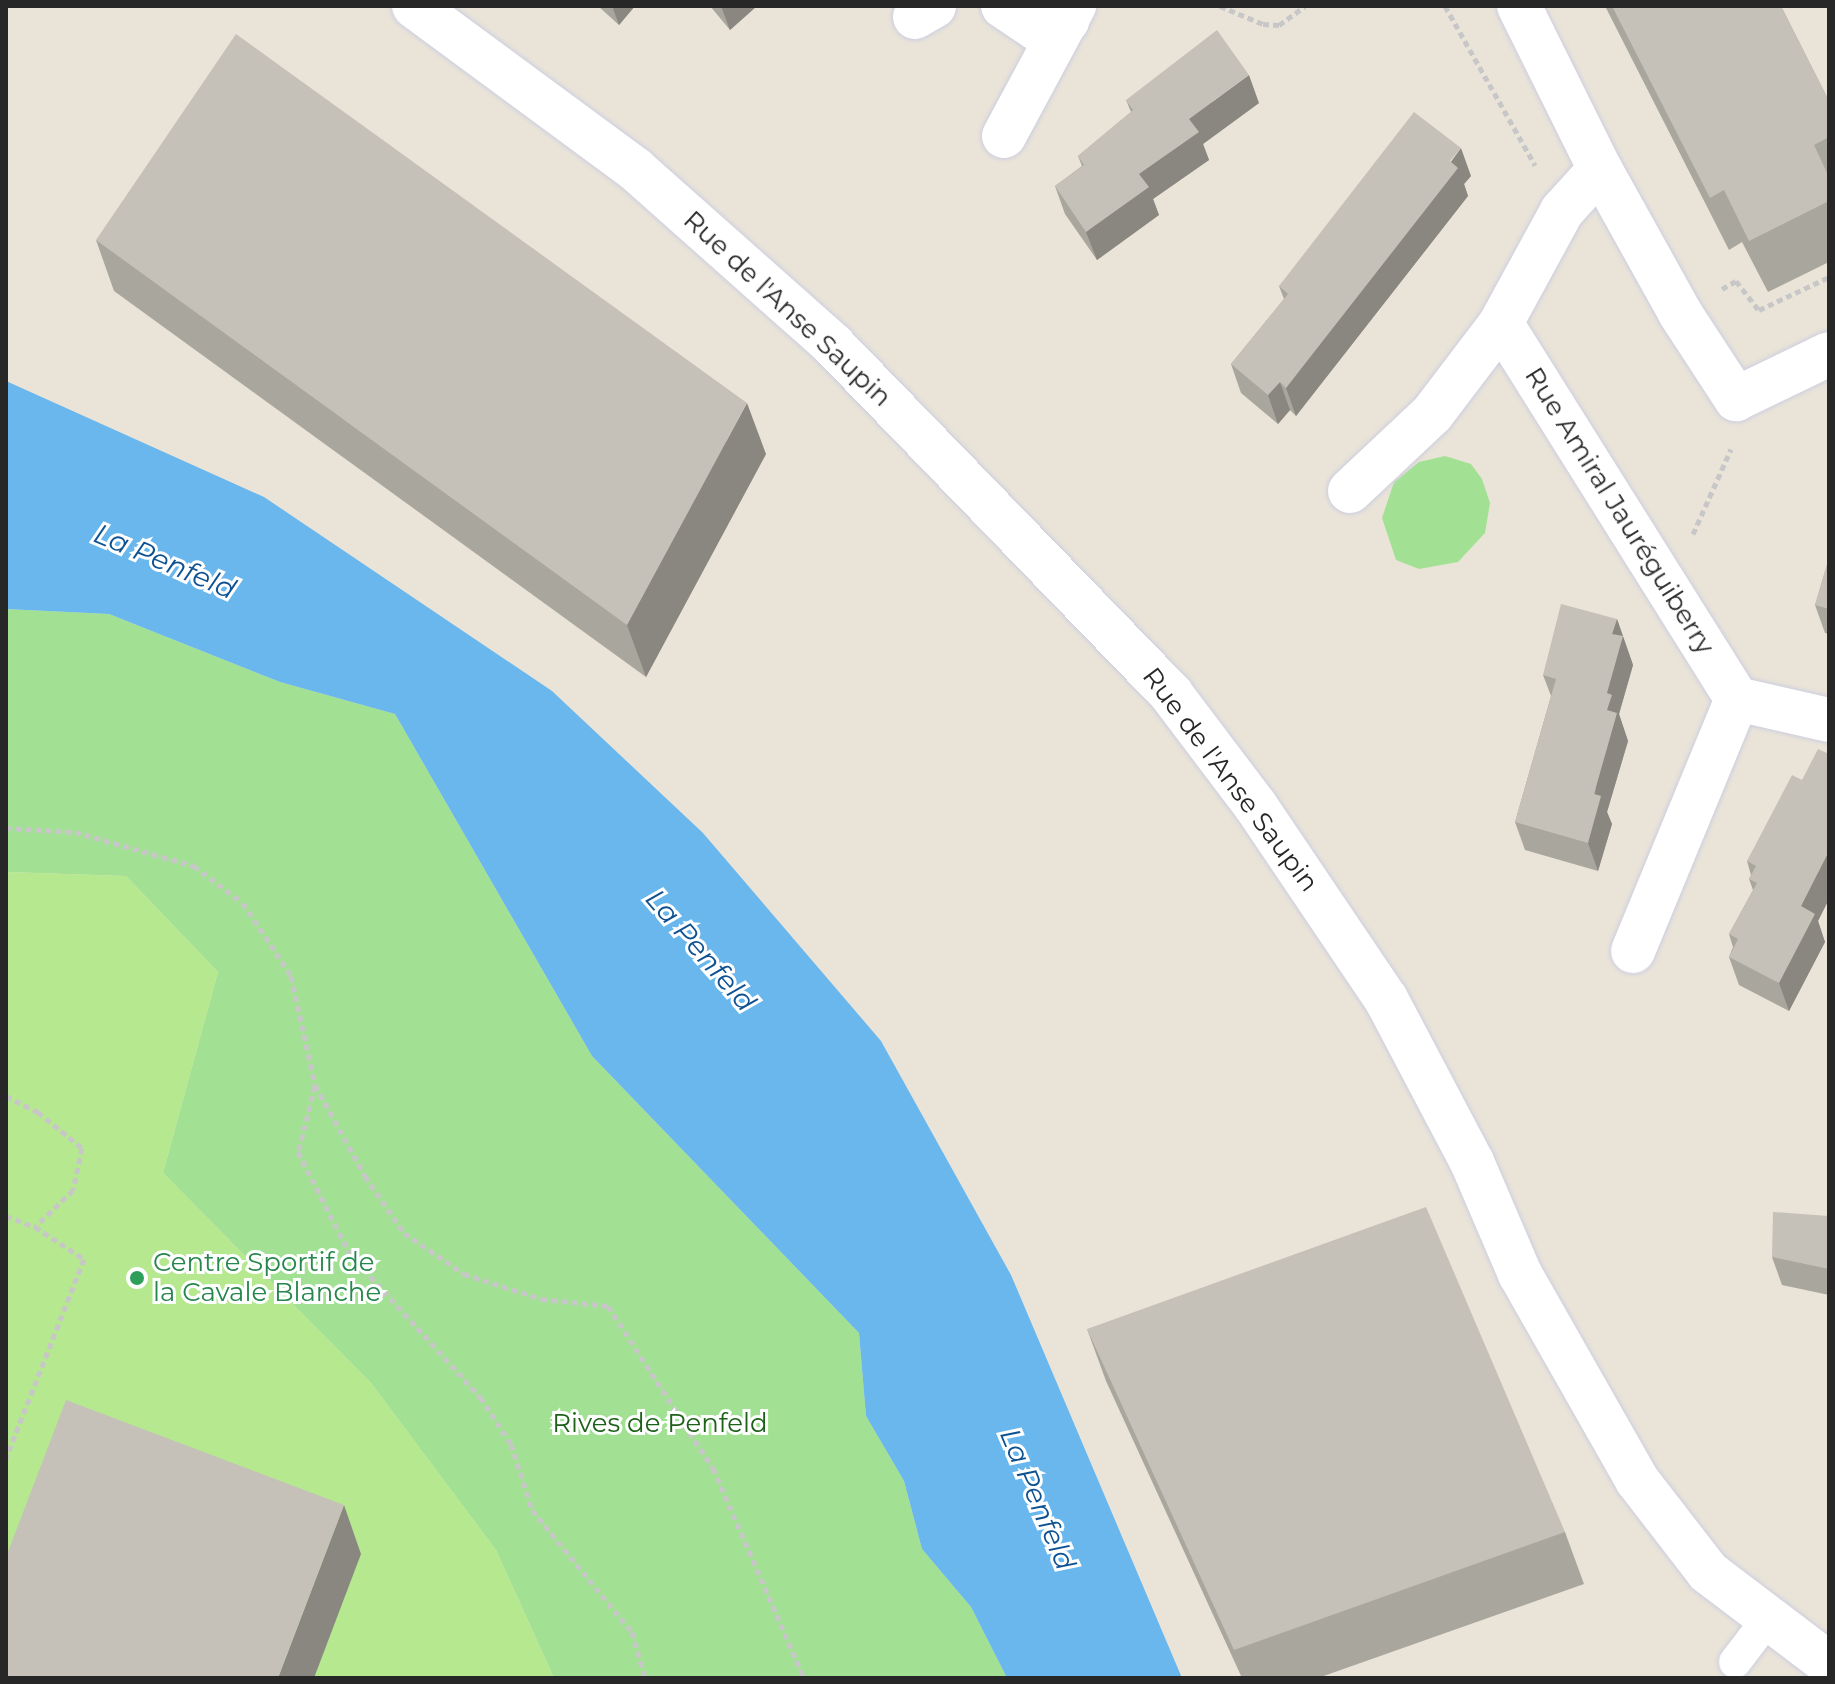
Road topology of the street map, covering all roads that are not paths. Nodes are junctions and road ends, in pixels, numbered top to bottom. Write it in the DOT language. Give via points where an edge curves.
graph roads {
  1 [pos="414,6"];
  2 [pos="1003,6"];
  3 [pos="1519,6"];
  4 [pos="1070,14"];
  5 [pos="1004,136"];
  6 [pos="1600,169"];
  7 [pos="1501,323"];
  8 [pos="1829,354"];
  9 [pos="1350,491"];
  10 [pos="1737,699"];
  11 [pos="1829,720"];
  12 [pos="1633,951"];
  13 [pos="1767,1620"];
  14 [pos="1735,1662"];
  15 [pos="1829,1664"];
  1 -- 13 [label="street, Rue de l'Anse Saupin" via="635,169 833,345 1171,694 1255,805 1386,999 1472,1162 1520,1274 1637,1480 1708,1572"];
  2 -- 4 [label="street" via="1036,28"];
  3 -- 6 [label="street"];
  4 -- 5 [label="street"];
  6 -- 7 [label="street" via="1562,211"];
  6 -- 8 [label="street" via="1680,313 1736,399"];
  7 -- 9 [label="street" via="1432,414"];
  7 -- 10 [label="street, Rue Amiral Jauréguiberry"];
  10 -- 11 [label="street"];
  10 -- 12 [label="street"];
  13 -- 14 [label="lane"];
  13 -- 15 [label="street, Rue de l'Anse Saupin"];
}
